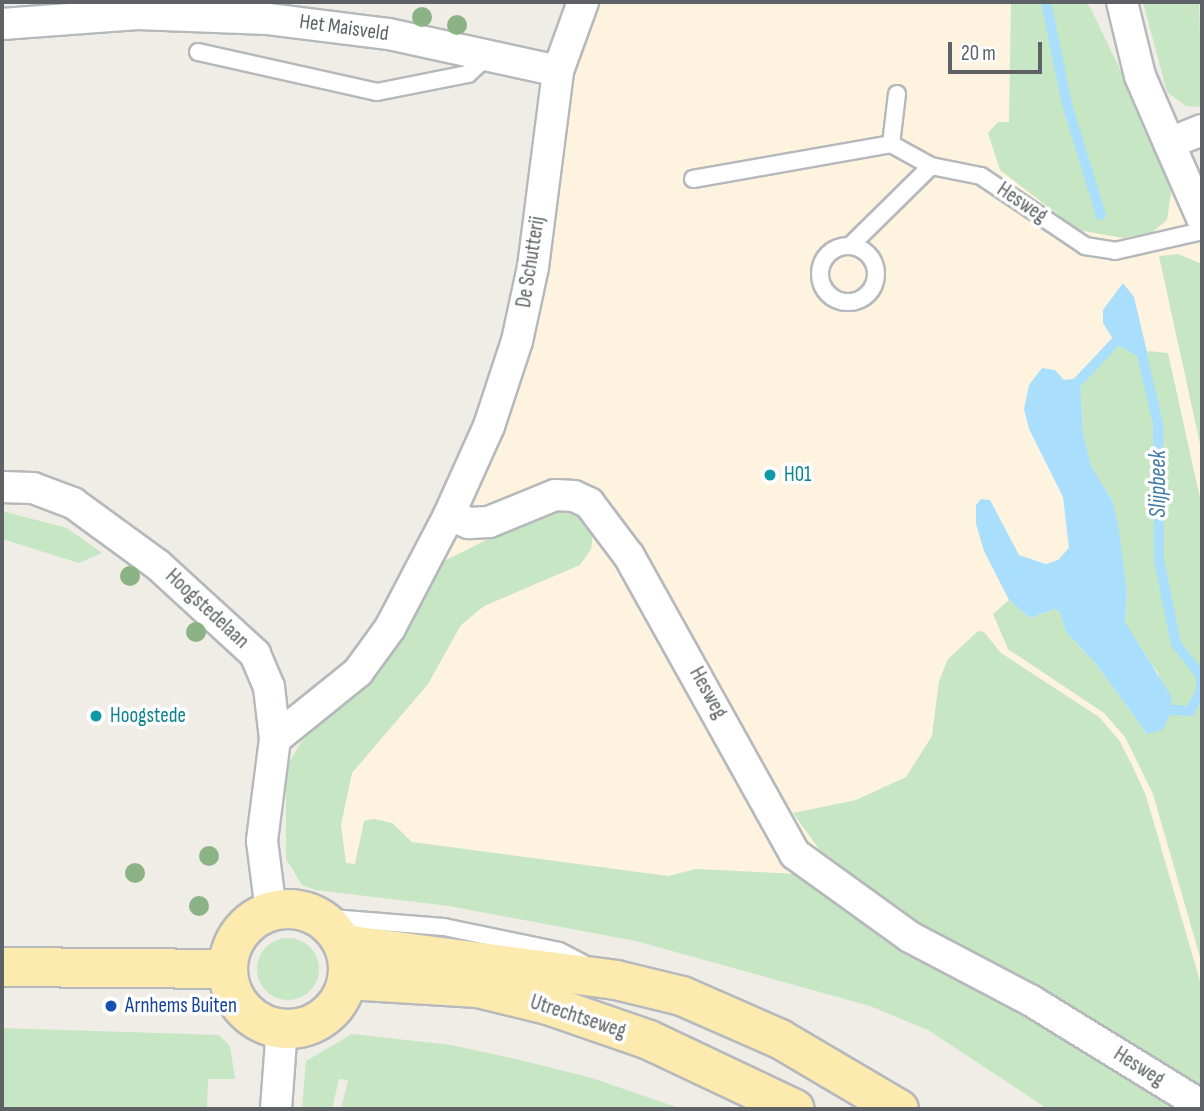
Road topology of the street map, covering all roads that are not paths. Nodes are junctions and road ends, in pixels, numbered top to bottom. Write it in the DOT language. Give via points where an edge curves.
graph roads {
  1 [pos="583,2"];
  2 [pos="1098,2"];
  3 [pos="1122,2"];
  4 [pos="2,24"];
  5 [pos="1130,41"];
  6 [pos="198,52"];
  7 [pos="490,54"];
  8 [pos="558,71"];
  9 [pos="897,94"];
  10 [pos="1202,130"];
  11 [pos="1169,143"];
  12 [pos="891,144"];
  13 [pos="931,166"];
  14 [pos="693,179"];
  15 [pos="1202,218"];
  16 [pos="1202,231"];
  17 [pos="850,247"];
  18 [pos="2,487"];
  19 [pos="449,515"];
  20 [pos="275,739"];
  21 [pos="271,911"];
  22 [pos="336,947"];
  23 [pos="2,967"];
  24 [pos="228,969"];
  25 [pos="281,1038"];
  26 [pos="1202,1106"];
  27 [pos="276,1109"];
  28 [pos="795,1109"];
  29 [pos="899,1109"];
  1 -- 8 [label="street, De Schutterij"];
  2 -- 5 [label="street"];
  3 -- 5 [label="street"];
  4 -- 7 [label="street, Het Maisveld" via="138,14 240,17 389,34"];
  5 -- 11 [label="street"];
  6 -- 7 [label="lane" via="377,92 468,74"];
  7 -- 8 [label="street, Het Maisveld"];
  8 -- 19 [label="street, De Schutterij" via="533,267 517,341 489,426"];
  9 -- 12 [label="lane"];
  10 -- 11 [label="street"];
  11 -- 15 [label="street"];
  12 -- 13 [label="lane, Hesweg"];
  12 -- 14 [label="lane"];
  13 -- 16 [label="lane, Hesweg" via="981,176 1095,249 1115,251"];
  13 -- 17 [label="lane"];
  18 -- 20 [label="street, Hoogstedelaan" via="33,488 73,503 158,565 230,626 255,654 269,687"];
  19 -- 20 [label="street" via="414,587 358,672"];
  19 -- 26 [label="street, Hesweg" via="470,523 489,522 555,495 589,503 601,513 636,568 795,854 910,937 1030,1000"];
  20 -- 21 [label="street, Hoogstedelaan" via="262,841"];
  21 -- 22 [label="main road, Utrechtseweg" via="304,911"];
  21 -- 24 [label="main road" via="257,917 236,939"];
  22 -- 25 [label="main road" via="337,1003 319,1020"];
  22 -- 28 [label="main road, Utrechtseweg" via="548,1005 649,1040"];
  22 -- 29 [label="main road, Utrechtseweg" via="616,980 682,996 780,1039"];
  23 -- 24 [label="main road"];
  24 -- 25 [label="main road" via="231,986 244,1009"];
  25 -- 27 [label="street"];
}
